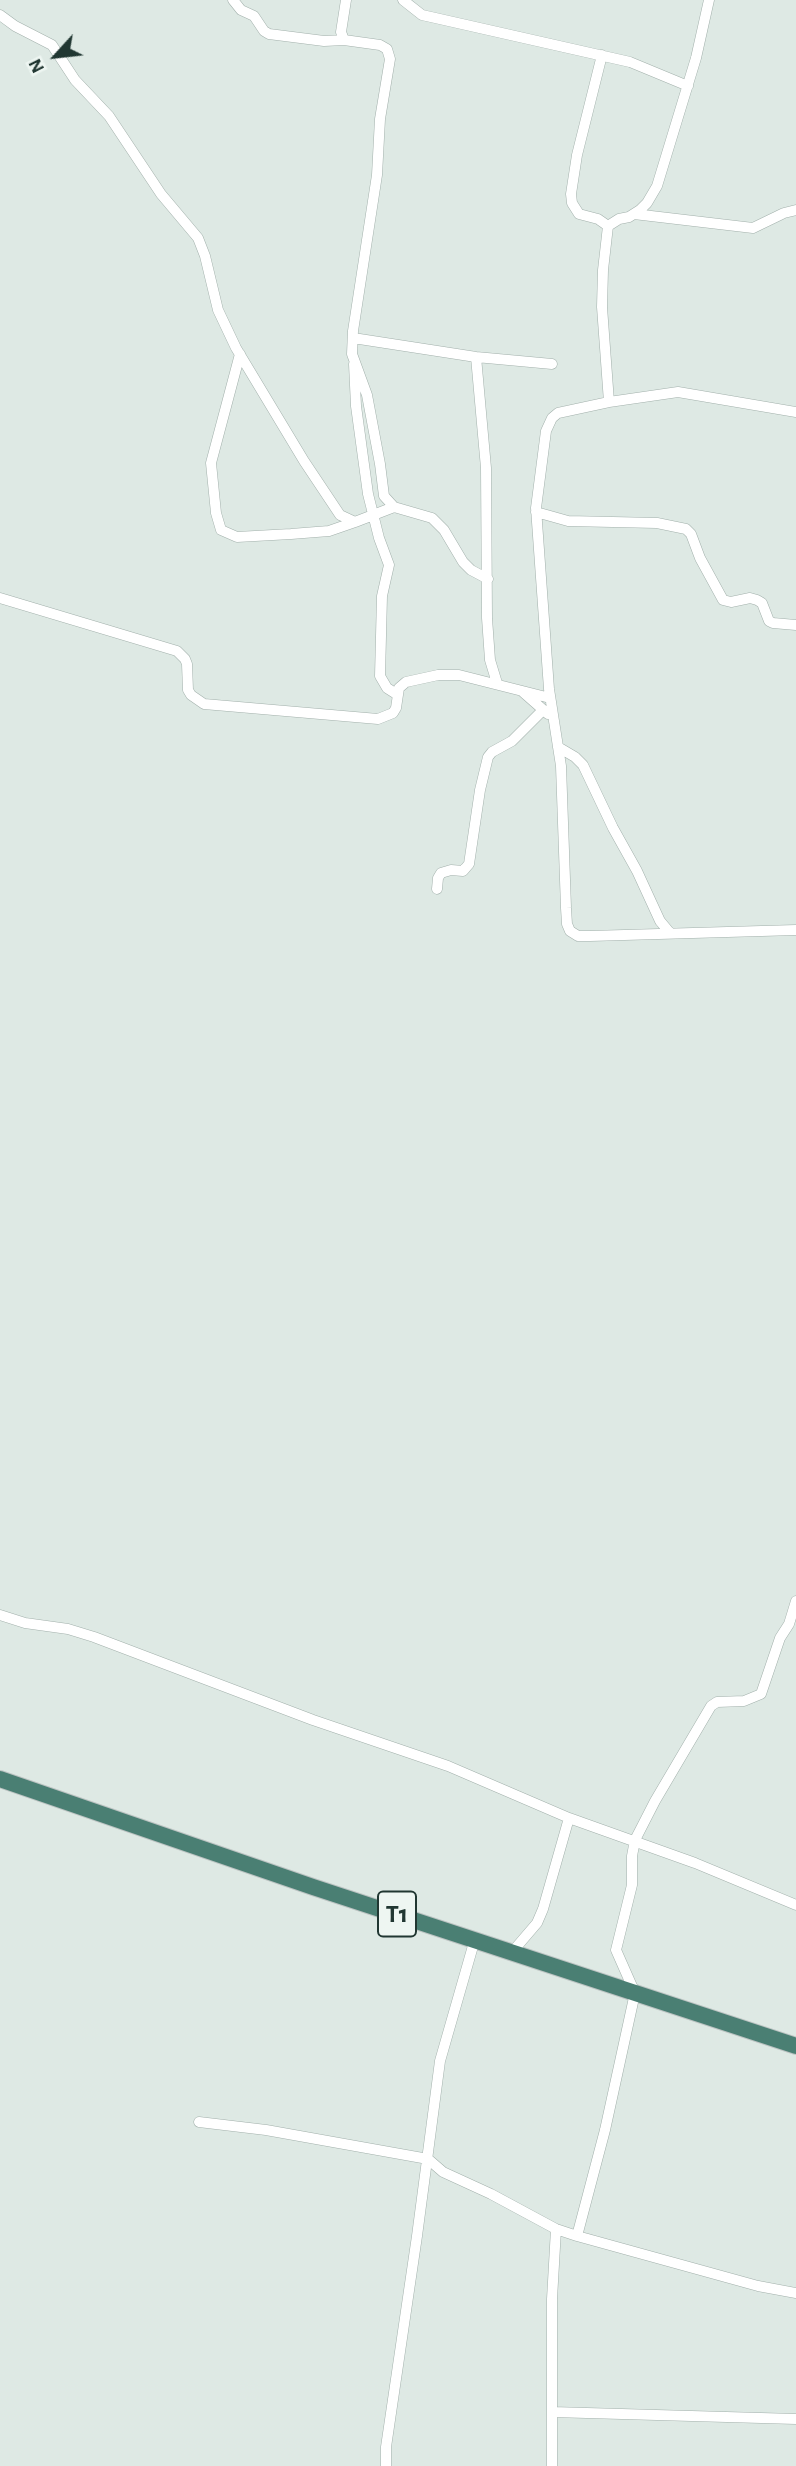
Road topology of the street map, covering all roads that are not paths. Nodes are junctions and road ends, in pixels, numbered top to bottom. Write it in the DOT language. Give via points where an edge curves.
graph roads {
  1 [pos="233,0"];
  2 [pos="346,0"];
  3 [pos="403,0"];
  4 [pos="709,0"];
  5 [pos="0,15"];
  6 [pos="344,40"];
  7 [pos="602,55"];
  8 [pos="688,86"];
  9 [pos="796,210"];
  10 [pos="634,214"];
  11 [pos="608,226"];
  12 [pos="353,338"];
  13 [pos="240,354"];
  14 [pos="476,357"];
  15 [pos="354,360"];
  16 [pos="552,364"];
  17 [pos="609,402"];
  18 [pos="796,412"];
  19 [pos="394,507"];
  20 [pos="536,512"];
  21 [pos="375,515"];
  22 [pos="355,522"];
  23 [pos="488,579"];
  24 [pos="0,598"];
  25 [pos="796,625"];
  26 [pos="497,683"];
  27 [pos="521,690"];
  28 [pos="398,695"];
  29 [pos="550,698"];
  30 [pos="543,710"];
  31 [pos="554,719"];
  32 [pos="558,747"];
  33 [pos="437,889"];
  34 [pos="796,930"];
  35 [pos="670,933"];
  36 [pos="796,1601"];
  37 [pos="0,1615"];
  38 [pos="0,1779"];
  39 [pos="569,1818"];
  40 [pos="635,1840"];
  41 [pos="796,1905"];
  42 [pos="475,1939"];
  43 [pos="513,1951"];
  44 [pos="635,1993"];
  45 [pos="796,2046"];
  46 [pos="199,2122"];
  47 [pos="428,2159"];
  48 [pos="556,2229"];
  49 [pos="577,2236"];
  50 [pos="796,2293"];
  51 [pos="552,2412"];
  52 [pos="796,2419"];
  53 [pos="386,2466"];
  54 [pos="552,2466"];
  1 -- 6 [label="street" via="269,34"];
  2 -- 6 [label="street"];
  3 -- 7 [label="street" via="431,18"];
  4 -- 8 [label="street"];
  5 -- 13 [label="street" via="52,45 198,238 218,310"];
  6 -- 12 [label="street" via="380,45 390,59"];
  7 -- 8 [label="street"];
  7 -- 11 [label="street" via="570,194 579,214"];
  8 -- 10 [label="street" via="657,186"];
  9 -- 10 [label="street" via="753,228"];
  10 -- 11 [label="street"];
  11 -- 17 [label="street" via="602,307"];
  12 -- 14 [label="street"];
  12 -- 15 [label="street"];
  13 -- 22 [label="street" via="326,496 340,515"];
  13 -- 22 [label="street" via="211,463 221,530 237,537 291,534 329,531"];
  14 -- 16 [label="street"];
  14 -- 23 [label="street" via="486,468"];
  15 -- 19 [label="street" via="367,395 384,496"];
  15 -- 21 [label="street" via="364,469"];
  17 -- 18 [label="street" via="678,392"];
  17 -- 20 [label="street" via="552,418 546,431"];
  19 -- 21 [label="street"];
  19 -- 23 [label="street" via="432,518 463,562"];
  20 -- 25 [label="street" via="568,521 686,528 723,600 757,600 772,623"];
  20 -- 29 [label="street"];
  21 -- 22 [label="street"];
  21 -- 28 [label="street" via="389,565 382,596 380,676"];
  23 -- 26 [label="street" via="490,660"];
  24 -- 28 [label="street" via="177,651 187,664 188,690 204,704 378,719 393,713"];
  26 -- 27 [label="street"];
  26 -- 28 [label="street" via="438,676 406,682"];
  27 -- 29 [label="street"];
  27 -- 30 [label="street"];
  29 -- 31 [label="street"];
  30 -- 31 [label="street"];
  30 -- 33 [label="street" via="488,757 469,864 463,871 441,873"];
  31 -- 32 [label="street"];
  32 -- 35 [label="street" via="583,765"];
  32 -- 35 [label="street" via="570,931 578,936"];
  34 -- 35 [label="street"];
  36 -- 40 [label="street" via="761,1694 711,1706"];
  37 -- 39 [label="street" via="94,1637 448,1766"];
  38 -- 42 [label="highway, T1"];
  39 -- 40 [label="street"];
  39 -- 43 [label="street" via="544,1909"];
  40 -- 41 [label="street"];
  40 -- 44 [label="street" via="633,1878 616,1950"];
  42 -- 43 [label="highway, T1"];
  42 -- 47 [label="street" via="440,2060"];
  43 -- 44 [label="highway, T1"];
  44 -- 45 [label="highway, T1"];
  44 -- 49 [label="street"];
  46 -- 47 [label="street"];
  47 -- 48 [label="street"];
  47 -- 53 [label="street"];
  48 -- 49 [label="street"];
  48 -- 51 [label="street"];
  49 -- 50 [label="street"];
  51 -- 52 [label="street"];
  51 -- 54 [label="street"];
}
